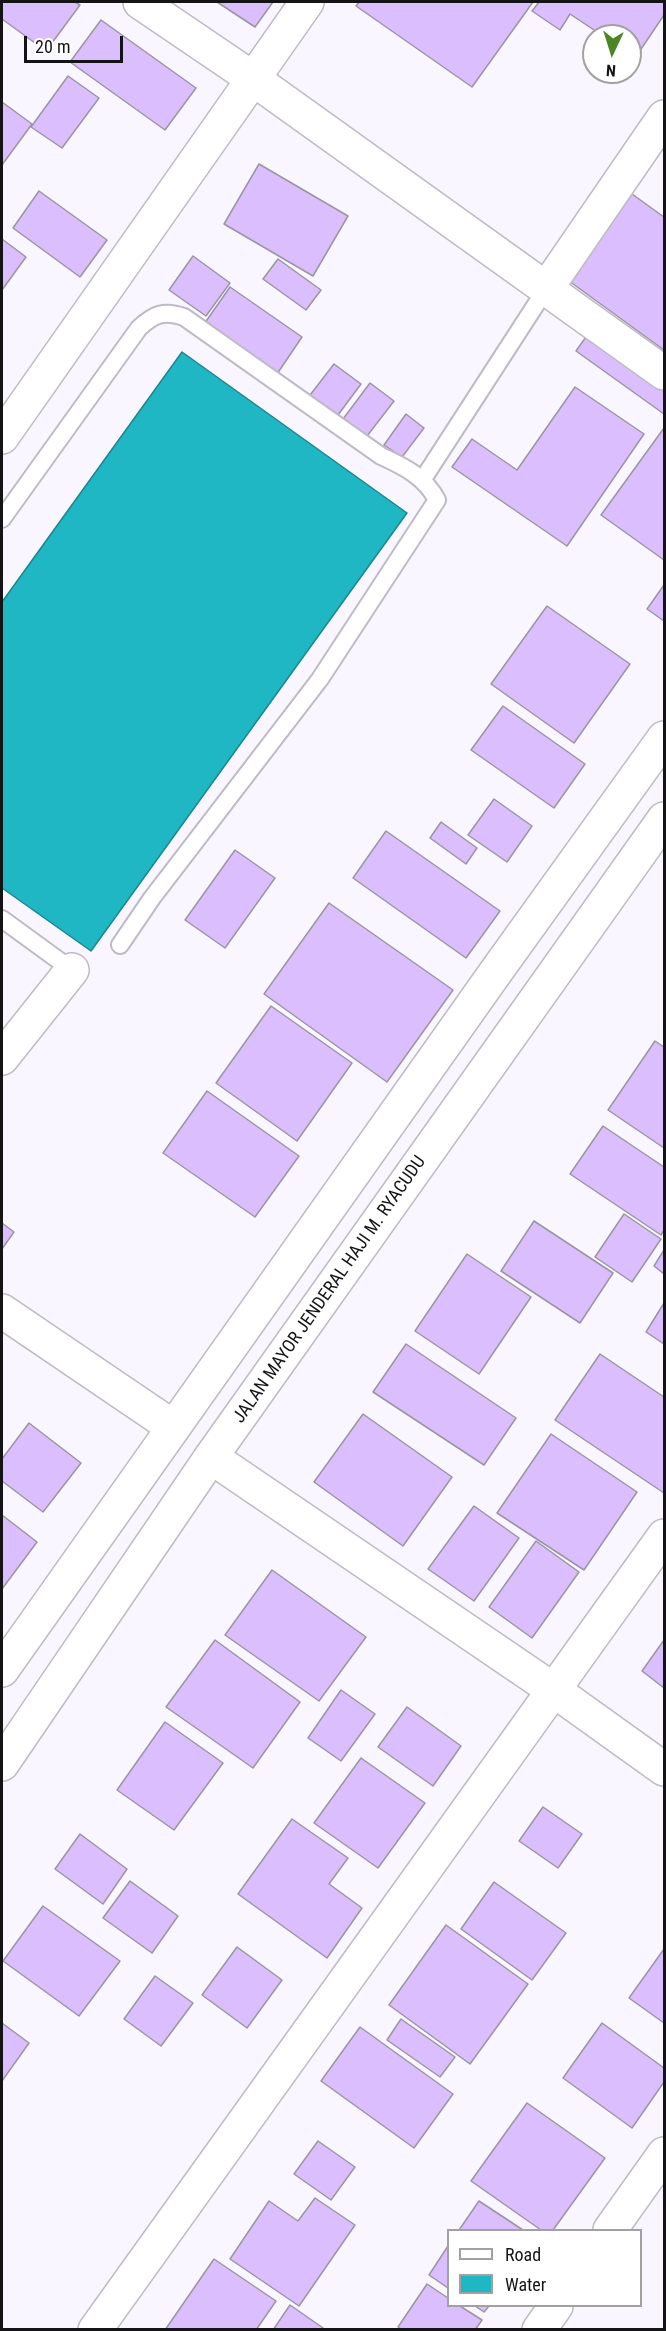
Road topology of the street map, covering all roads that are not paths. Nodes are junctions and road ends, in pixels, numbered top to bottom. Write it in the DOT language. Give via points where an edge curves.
graph roads {
  1 [pos="140,2"];
  2 [pos="307,2"];
  3 [pos="252,78"];
  4 [pos="664,117"];
  5 [pos="546,289"];
  6 [pos="664,373"];
  7 [pos="2,437"];
  8 [pos="423,479"];
  9 [pos="2,519"];
  10 [pos="664,738"];
  11 [pos="664,819"];
  12 [pos="2,920"];
  13 [pos="120,945"];
  14 [pos="72,970"];
  15 [pos="495,973"];
  16 [pos="534,1002"];
  17 [pos="447,1041"];
  18 [pos="2,1058"];
  19 [pos="485,1070"];
  20 [pos="2,1311"];
  21 [pos="173,1427"];
  22 [pos="212,1457"];
  23 [pos="664,1536"];
  24 [pos="2,1670"];
  25 [pos="555,1691"];
  26 [pos="2,1764"];
  27 [pos="664,1769"];
  28 [pos="664,2154"];
  29 [pos="610,2229"];
  30 [pos="555,2307"];
  31 [pos="95,2330"];
  32 [pos="539,2330"];
  1 -- 3 [label="street"];
  2 -- 3 [label="street"];
  3 -- 5 [label="street"];
  3 -- 7 [label="street"];
  4 -- 5 [label="street"];
  5 -- 6 [label="street"];
  5 -- 8 [label="lane"];
  8 -- 9 [label="lane" via="381,456 184,316 162,313 139,328"];
  8 -- 13 [label="lane" via="437,500 433,510 320,679"];
  10 -- 15 [label="street"];
  11 -- 16 [label="street, JALAN MAYOR JENDERAL HAJI M. RYACUDU"];
  12 -- 14 [label="lane"];
  14 -- 18 [label="street"];
  15 -- 16 [label="street" via="493,989 501,1002 515,1009"];
  15 -- 17 [label="street"];
  16 -- 19 [label="street, JALAN MAYOR JENDERAL HAJI M. RYACUDU"];
  17 -- 19 [label="street" via="462,1034 481,1040 489,1055"];
  17 -- 21 [label="street"];
  19 -- 22 [label="street, JALAN MAYOR JENDERAL HAJI M. RYACUDU"];
  20 -- 21 [label="street"];
  21 -- 24 [label="street"];
  22 -- 25 [label="street"];
  22 -- 26 [label="street, JALAN MAYOR JENDERAL HAJI M. RYACUDU"];
  23 -- 25 [label="street"];
  25 -- 27 [label="street"];
  25 -- 31 [label="street"];
  28 -- 29 [label="street"];
  30 -- 32 [label="street"];
}
